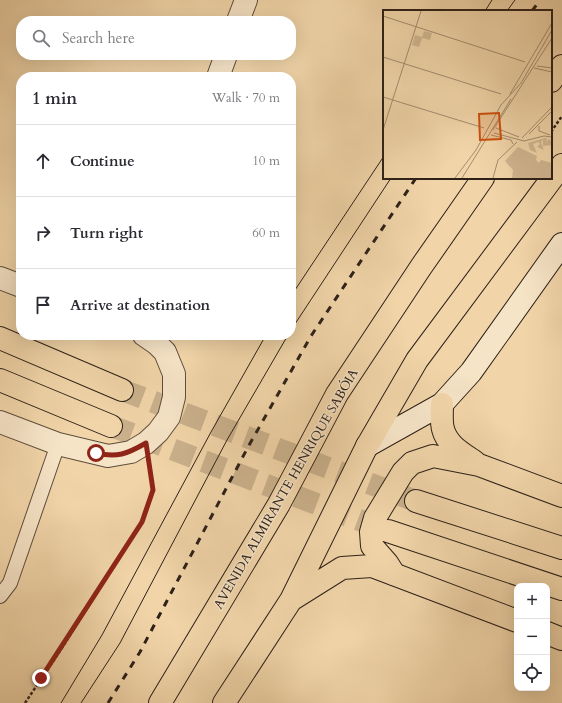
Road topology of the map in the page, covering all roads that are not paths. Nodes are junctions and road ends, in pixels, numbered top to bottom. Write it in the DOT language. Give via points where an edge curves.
graph roads {
  1 [pos="246,0"];
  2 [pos="240,16"];
  3 [pos="224,60"];
  4 [pos="562,66"];
  5 [pos="220,72"];
  6 [pos="552,80"];
  7 [pos="562,165"];
  8 [pos="552,178"];
  9 [pos="482,179"];
  10 [pos="552,179"];
  11 [pos="562,244"];
  12 [pos="0,278"];
  13 [pos="16,284"];
  14 [pos="0,338"];
  15 [pos="151,340"];
  16 [pos="0,380"];
  17 [pos="122,390"];
  18 [pos="442,404"];
  19 [pos="0,422"];
  20 [pos="111,426"];
  21 [pos="58,444"];
  22 [pos="367,446"];
  23 [pos="479,465"];
  24 [pos="562,496"];
  25 [pos="416,501"];
  26 [pos="388,531"];
  27 [pos="562,548"];
  28 [pos="394,574"];
  29 [pos="562,589"];
  30 [pos="0,596"];
  31 [pos="291,600"];
  32 [pos="514,620"];
  33 [pos="550,634"];
  34 [pos="562,639"];
  35 [pos="160,703"];
  36 [pos="224,703"];
  1 -- 2 [label="street"];
  3 -- 5 [label="street"];
  4 -- 6 [label="main road"];
  7 -- 8 [label="main road"];
  9 -- 35 [label="main road, AVENIDA ALMIRANTE HENRIQUE SABÓIA" via="337,394 279,504"];
  10 -- 22 [label="main road" via="417,360"];
  11 -- 18 [label="street" via="471,372"];
  12 -- 13 [label="street"];
  14 -- 17 [label="main road"];
  15 -- 21 [label="street" via="165,352 174,374 174,397 170,417 158,432 131,452 108,456"];
  16 -- 20 [label="main road"];
  18 -- 22 [label="street"];
  18 -- 23 [label="main road" via="442,429 448,441"];
  19 -- 21 [label="street"];
  21 -- 30 [label="lane" via="10,583"];
  22 -- 31 [label="main road"];
  23 -- 24 [label="main road"];
  23 -- 28 [label="main road" via="433,456 412,463 403,472 375,518 371,532 372,546"];
  25 -- 27 [label="main road"];
  26 -- 29 [label="main road"];
  28 -- 31 [label="main road" via="372,566 342,568"];
  28 -- 32 [label="main road"];
  31 -- 36 [label="main road"];
  33 -- 34 [label="main road"];
}
